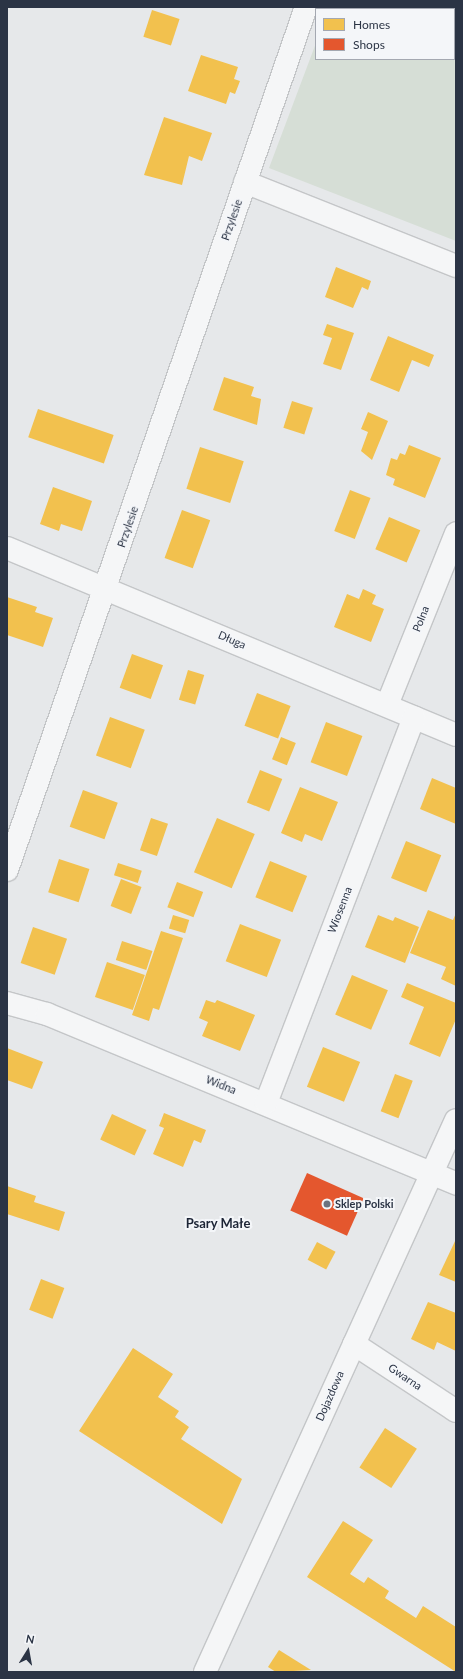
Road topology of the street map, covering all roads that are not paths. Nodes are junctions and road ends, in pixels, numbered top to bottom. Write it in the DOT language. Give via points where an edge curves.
graph roads {
  1 [pos="306,7"];
  2 [pos="244,182"];
  3 [pos="456,266"];
  4 [pos="456,533"];
  5 [pos="7,548"];
  6 [pos="108,587"];
  7 [pos="386,706"];
  8 [pos="414,717"];
  9 [pos="456,735"];
  10 [pos="7,870"];
  11 [pos="7,1003"];
  12 [pos="266,1103"];
  13 [pos="456,1120"];
  14 [pos="432,1173"];
  15 [pos="456,1183"];
  16 [pos="354,1344"];
  17 [pos="456,1411"];
  18 [pos="205,1672"];
  1 -- 2 [label="street, Przylesie"];
  2 -- 3 [label="street"];
  2 -- 6 [label="street, Przylesie"];
  4 -- 7 [label="street, Polna"];
  5 -- 6 [label="street, Długa"];
  6 -- 7 [label="street, Długa"];
  6 -- 10 [label="street, Przylesie"];
  7 -- 8 [label="street, Długa"];
  8 -- 9 [label="street, Długa"];
  8 -- 12 [label="street, Wiosenna"];
  11 -- 12 [label="street, Widna" via="47,1014"];
  12 -- 14 [label="street, Widna"];
  13 -- 14 [label="street, Dojazdowa"];
  14 -- 15 [label="street, Widna"];
  14 -- 16 [label="street, Dojazdowa"];
  16 -- 17 [label="street, Gwarna"];
  16 -- 18 [label="street, Dojazdowa"];
}
